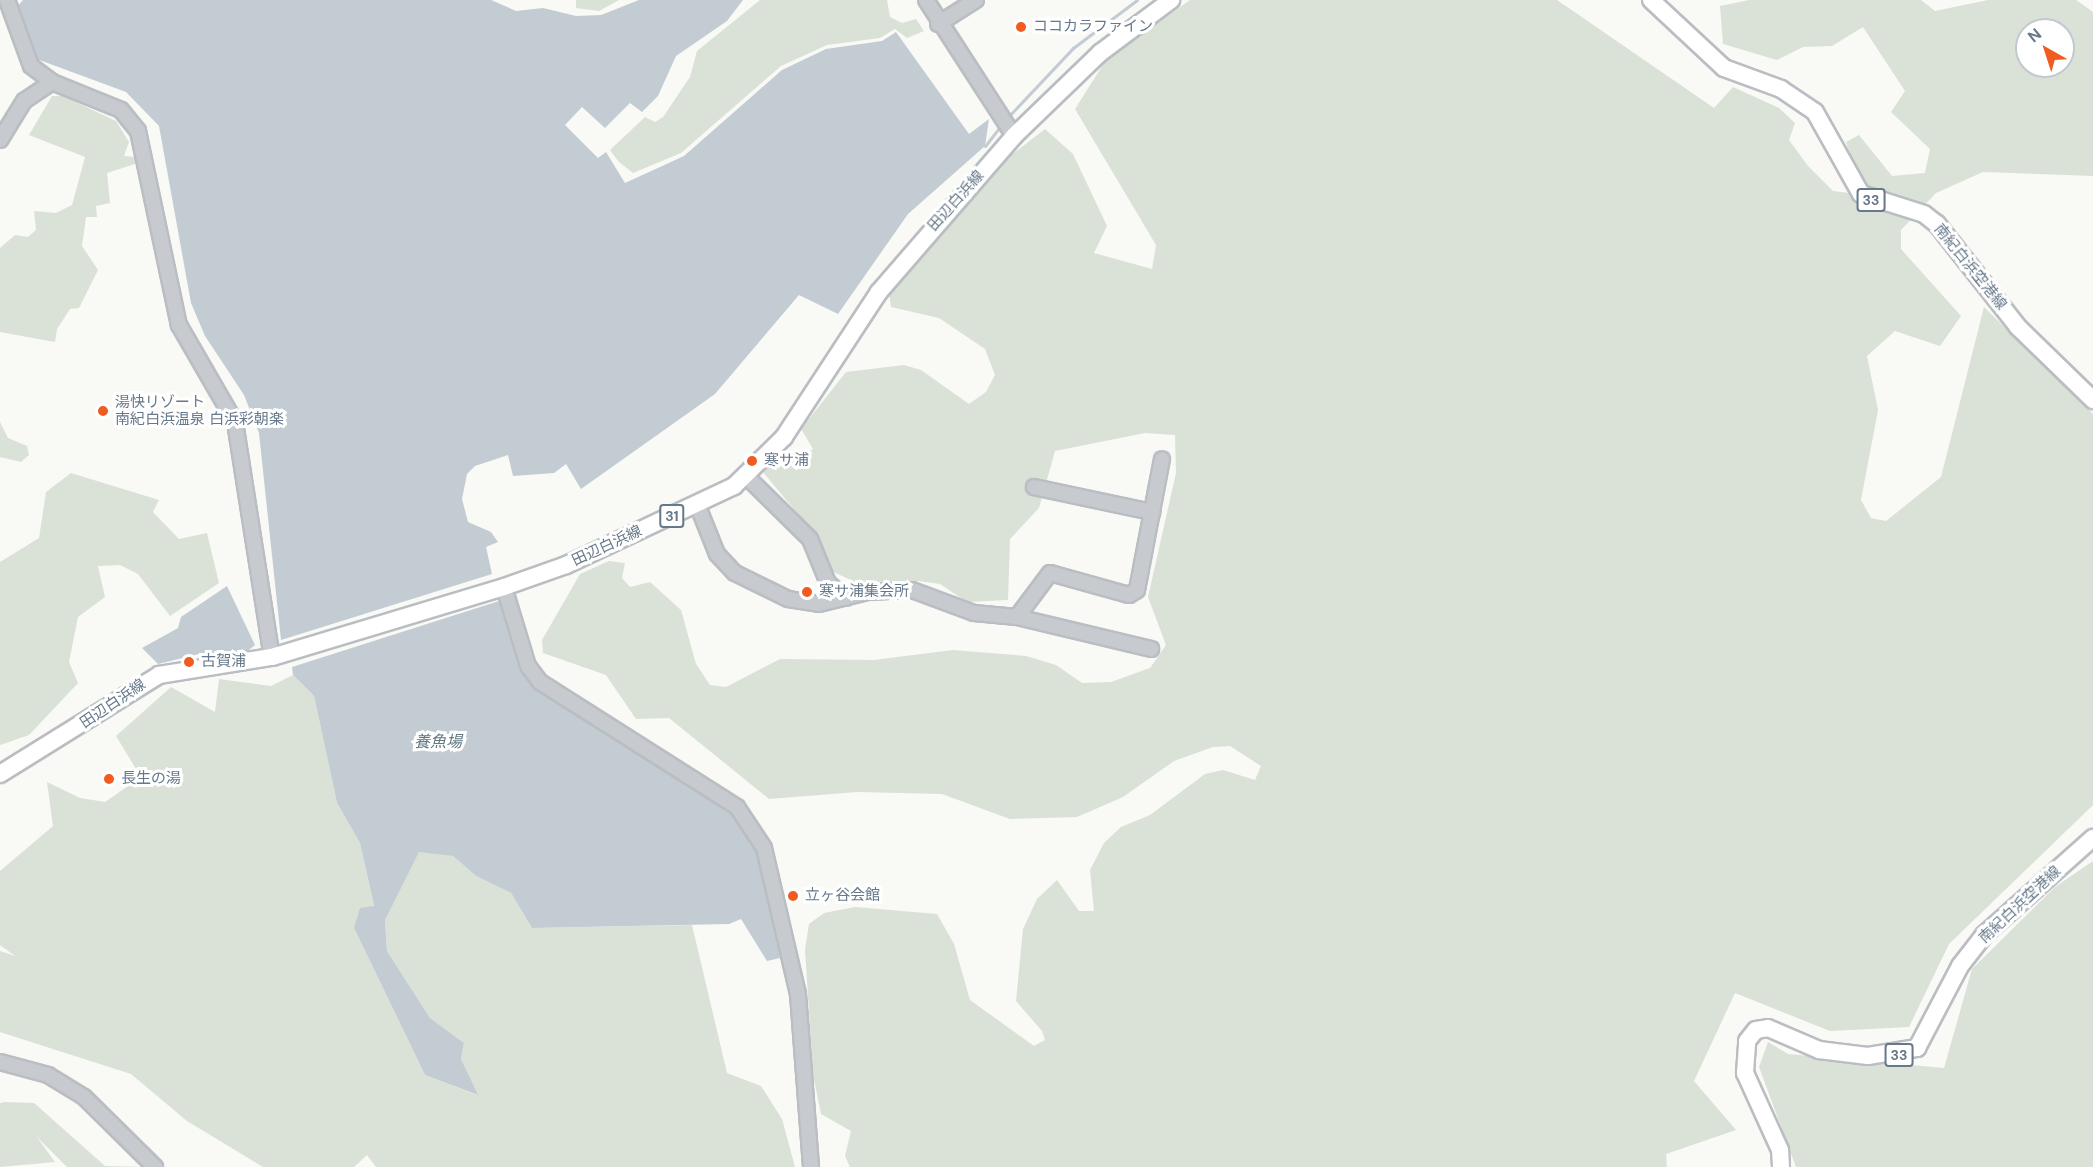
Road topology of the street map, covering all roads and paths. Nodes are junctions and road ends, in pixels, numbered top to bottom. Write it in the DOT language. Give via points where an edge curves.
graph roads {
  1 [pos="7,0"];
  2 [pos="926,0"];
  3 [pos="976,0"];
  4 [pos="1171,0"];
  5 [pos="1651,0"];
  6 [pos="938,24"];
  7 [pos="52,82"];
  8 [pos="1010,132"];
  9 [pos="0,140"];
  10 [pos="2093,400"];
  11 [pos="1162,459"];
  12 [pos="747,477"];
  13 [pos="1034,487"];
  14 [pos="697,504"];
  15 [pos="1152,512"];
  16 [pos="504,587"];
  17 [pos="845,598"];
  18 [pos="1017,617"];
  19 [pos="1151,649"];
  20 [pos="272,657"];
  21 [pos="0,774"];
  22 [pos="2093,838"];
  23 [pos="0,1062"];
  24 [pos="155,1167"];
  25 [pos="811,1167"];
  26 [pos="1781,1167"];
  1 -- 7 [label="street" via="31,66"];
  2 -- 6 [label="street"];
  3 -- 6 [label="street"];
  4 -- 8 [label="main road, 田辺白浜線 / 31" via="1100,53"];
  5 -- 10 [label="main road, 南紀白浜空港線 / 33" via="1724,68 1781,89 1815,112 1861,194 1924,214 1937,225 2019,327"];
  6 -- 8 [label="street"];
  7 -- 9 [label="street" via="24,101"];
  7 -- 20 [label="street" via="121,110 138,130 179,325 236,422"];
  8 -- 12 [label="main road, 田辺白浜線 / 31" via="879,292 803,411"];
  11 -- 15 [label="street"];
  12 -- 14 [label="main road, 田辺白浜線 / 31"];
  12 -- 17 [label="street" via="810,540 828,583"];
  13 -- 15 [label="street"];
  14 -- 16 [label="main road, 田辺白浜線 / 31"];
  14 -- 17 [label="street" via="717,554 735,573 788,599 819,604"];
  15 -- 18 [label="street" via="1137,590 1129,595 1050,573"];
  16 -- 20 [label="main road, 田辺白浜線 / 31"];
  16 -- 25 [label="street" via="528,666 540,682 716,791 752,826 764,848 798,994"];
  17 -- 18 [label="street" via="912,590 974,612"];
  18 -- 19 [label="street"];
  20 -- 21 [label="main road, 田辺白浜線 / 31" via="159,675"];
  22 -- 26 [label="main road, 南紀白浜空港線 / 33" via="1984,935 1960,966 1917,1048 1868,1056 1819,1050 1768,1028 1756,1030 1747,1041 1745,1073 1780,1150"];
  23 -- 24 [label="street" via="48,1075 84,1097"];
}
